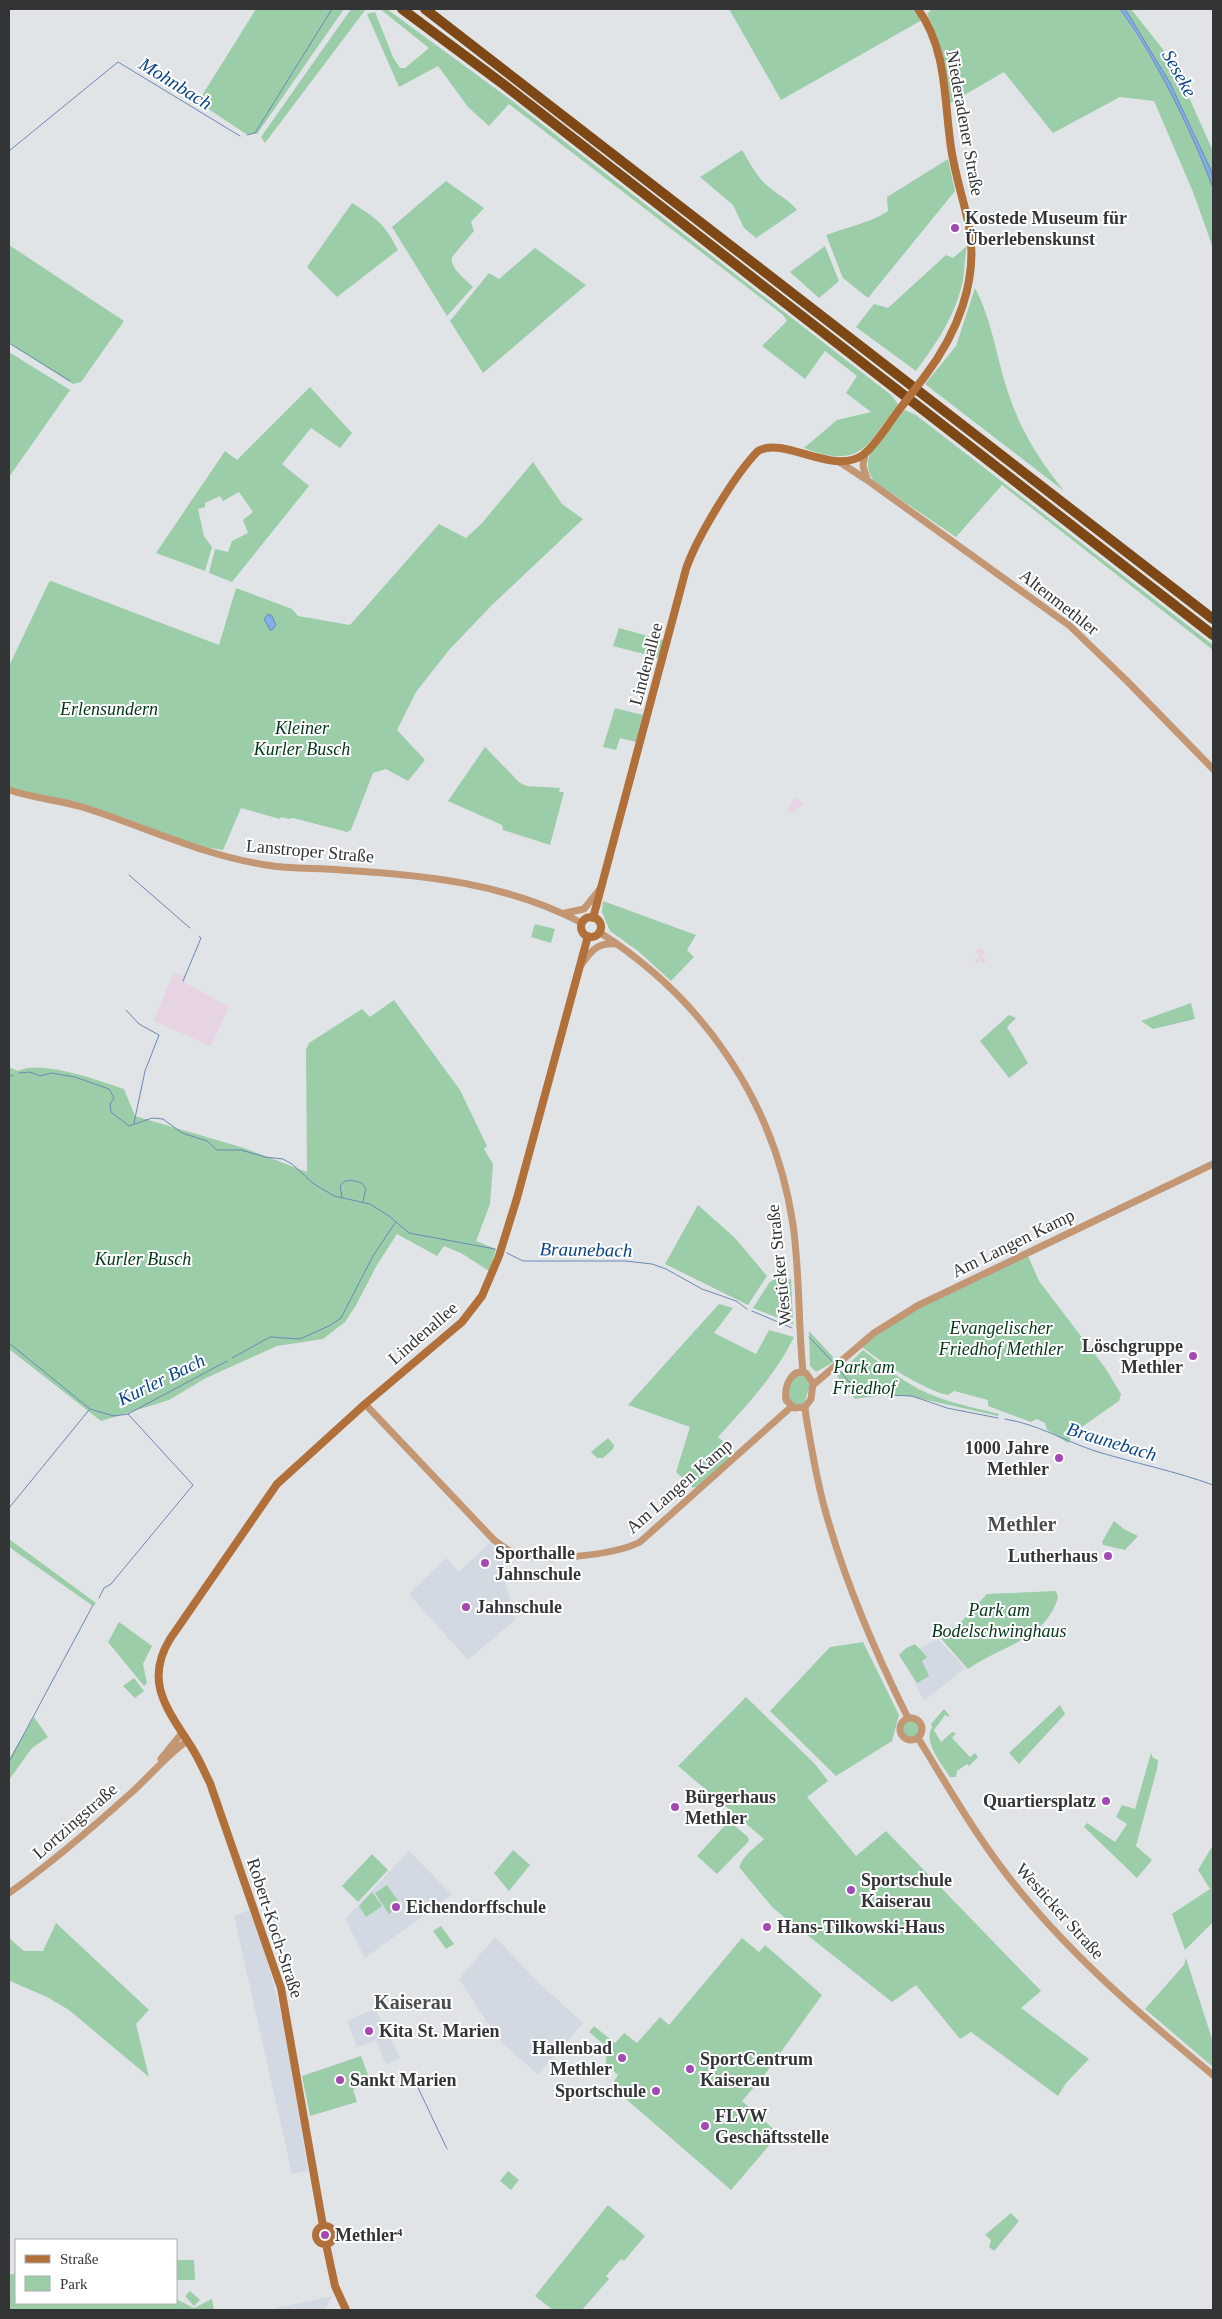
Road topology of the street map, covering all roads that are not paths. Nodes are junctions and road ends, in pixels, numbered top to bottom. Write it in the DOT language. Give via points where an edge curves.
graph roads {
  1 [pos="402,9"];
  2 [pos="425,9"];
  3 [pos="918,9"];
  4 [pos="865,453"];
  5 [pos="838,461"];
  6 [pos="867,480"];
  7 [pos="1213,619"];
  8 [pos="1213,635"];
  9 [pos="1213,769"];
  10 [pos="9,790"];
  11 [pos="600,889"];
  12 [pos="563,912"];
  13 [pos="593,918"];
  14 [pos="582,923"];
  15 [pos="599,932"];
  16 [pos="588,936"];
  17 [pos="618,945"];
  18 [pos="580,967"];
  19 [pos="1213,1164"];
  20 [pos="803,1372"];
  21 [pos="814,1385"];
  22 [pos="364,1404"];
  23 [pos="791,1407"];
  24 [pos="805,1407"];
  25 [pos="162,1654"];
  26 [pos="908,1718"];
  27 [pos="182,1733"];
  28 [pos="918,1738"];
  29 [pos="187,1741"];
  30 [pos="157,1766"];
  31 [pos="9,1893"];
  32 [pos="1213,2075"];
  33 [pos="323,2226"];
  34 [pos="326,2244"];
  35 [pos="346,2310"];
  1 -- 8 [label="highway"];
  2 -- 7 [label="highway"];
  3 -- 4 [label="main road, Niederadener Straße, bridge" via="930,28 939,54 950,147 970,241 969,280 948,344"];
  4 -- 5 [label="main road" via="851,460"];
  4 -- 6 [label="street" via="863,466"];
  5 -- 6 [label="street, Altenmethler"];
  5 -- 11 [label="main road, Lindenallee" via="766,448 758,451 709,522 690,558"];
  6 -- 9 [label="street, Altenmethler" via="1070,626"];
  10 -- 12 [label="street, Lanstroper Straße" via="83,808 192,847 236,859 266,865 455,880 513,894"];
  11 -- 12 [label="street, Lindenallee" via="584,909"];
  11 -- 13 [label="main road, Lindenallee"];
  12 -- 14 [label="street, Lanstroper Straße"];
  13 -- 14 [label="main road" via="586,918"];
  13 -- 15 [label="main road" via="600,923"];
  14 -- 16 [label="main road" via="581,929"];
  15 -- 16 [label="main road"];
  15 -- 17 [label="street, Westicker Straße"];
  16 -- 18 [label="main road, Lindenallee"];
  17 -- 18 [label="street" via="598,946"];
  17 -- 20 [label="street, Westicker Straße" via="654,972 703,1022 726,1051 761,1115 775,1149 793,1226"];
  18 -- 22 [label="main road, Lindenallee" via="517,1198 486,1290 462,1322"];
  19 -- 21 [label="street, Am Langen Kamp" via="917,1306 874,1333"];
  20 -- 21 [label="street" via="810,1376"];
  20 -- 23 [label="street" via="795,1374 789,1381 785,1396"];
  21 -- 24 [label="street"];
  22 -- 23 [label="street, Am Langen Kamp" via="498,1543 514,1553 552,1558 620,1550 640,1542"];
  22 -- 25 [label="main road, Lindenallee" via="277,1484 194,1602"];
  23 -- 24 [label="street"];
  24 -- 26 [label="street" via="818,1483 843,1569 866,1631"];
  25 -- 27 [label="main road, Robert-Koch-Straße" via="159,1688"];
  26 -- 28 [label="street" via="914,1718 922,1725 923,1732"];
  26 -- 28 [label="street" via="901,1724 901,1734 908,1740"];
  27 -- 29 [label="main road, Robert-Koch-Straße"];
  27 -- 30 [label="street, Lortzingstraße"];
  28 -- 32 [label="street, Westicker Straße" via="990,1852 1048,1924 1137,2011"];
  29 -- 30 [label="street, Lortzingstraße"];
  29 -- 33 [label="main road, Robert-Koch-Straße" via="220,1808 281,1988"];
  30 -- 31 [label="street, Lortzingstraße" via="86,1832"];
  33 -- 34 [label="main road" via="316,2237"];
  33 -- 34 [label="main road" via="329,2227 334,2234"];
  34 -- 35 [label="main road" via="340,2299"];
}
